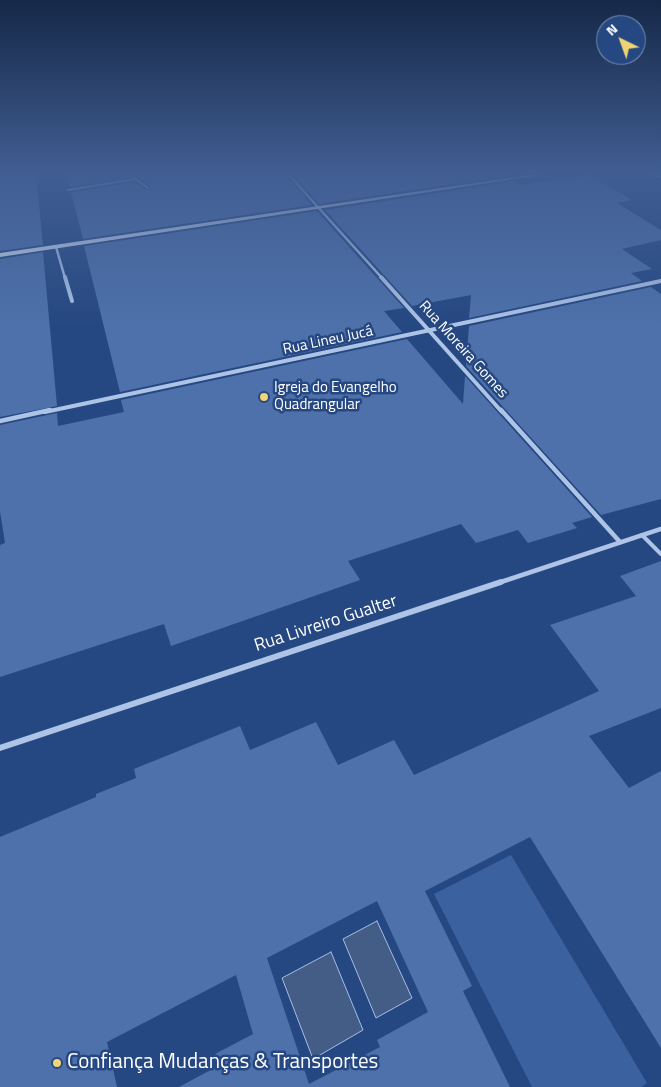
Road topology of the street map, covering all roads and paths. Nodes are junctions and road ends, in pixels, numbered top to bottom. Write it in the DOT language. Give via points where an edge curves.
graph roads {
  1 [pos="206,225"];
  2 [pos="333,225"];
  3 [pos="56,247"];
  4 [pos="0,255"];
  5 [pos="661,281"];
  6 [pos="72,301"];
  7 [pos="431,331"];
  8 [pos="0,421"];
  9 [pos="661,529"];
  10 [pos="642,535"];
  11 [pos="620,542"];
  12 [pos="661,554"];
  13 [pos="0,748"];
  1 -- 3 [label="street"];
  2 -- 7 [label="street, Rua Moreira Gomes"];
  3 -- 4 [label="street"];
  3 -- 6 [label="street"];
  5 -- 7 [label="street, Rua Lineu Jucá"];
  7 -- 8 [label="street, Rua Lineu Jucá"];
  7 -- 11 [label="street, Rua Moreira Gomes"];
  9 -- 10 [label="street, Rua Livreiro Gualter"];
  10 -- 11 [label="street, Rua Livreiro Gualter"];
  10 -- 12 [label="lane"];
  11 -- 13 [label="street, Rua Livreiro Gualter"];
}
